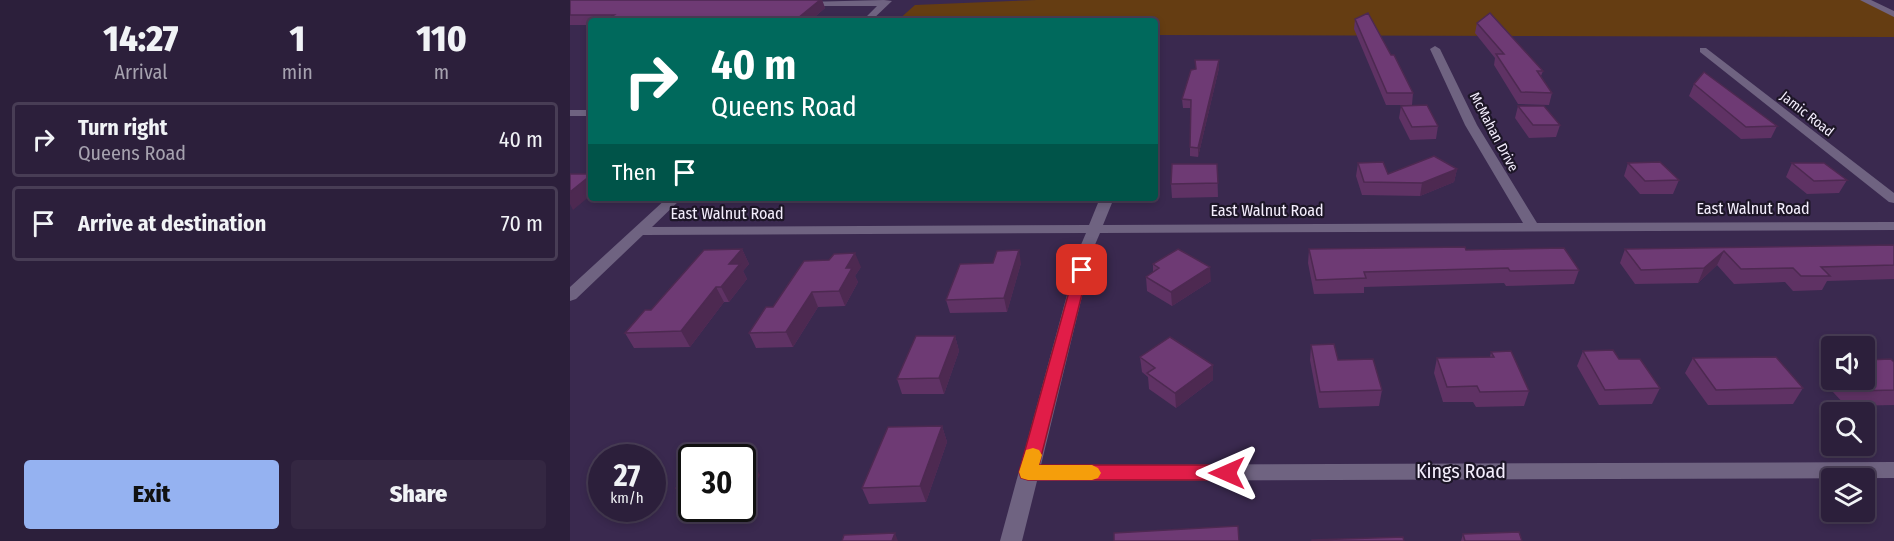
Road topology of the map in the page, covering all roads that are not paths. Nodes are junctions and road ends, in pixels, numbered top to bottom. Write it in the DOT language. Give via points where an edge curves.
graph roads {
  1 [pos="1864,0"];
  2 [pos="887,2"];
  3 [pos="790,4"];
  4 [pos="1894,14"];
  5 [pos="870,18"];
  6 [pos="1435,49"];
  7 [pos="1703,51"];
  8 [pos="570,113"];
  9 [pos="588,113"];
  10 [pos="1894,199"];
  11 [pos="672,201"];
  12 [pos="1106,201"];
  13 [pos="1894,226"];
  14 [pos="1532,227"];
  15 [pos="1096,229"];
  16 [pos="639,231"];
  17 [pos="570,296"];
  18 [pos="1894,471"];
  19 [pos="1028,472"];
  20 [pos="1011,541"];
  1 -- 4 [label="street"];
  2 -- 3 [label="street"];
  2 -- 5 [label="street"];
  6 -- 14 [label="street, McMahan Drive" via="1471,125"];
  7 -- 10 [label="street, Jamic Road"];
  8 -- 9 [label="street"];
  11 -- 16 [label="street"];
  12 -- 15 [label="street"];
  13 -- 14 [label="street, East Walnut Road"];
  14 -- 15 [label="street, East Walnut Road"];
  15 -- 16 [label="street, East Walnut Road"];
  15 -- 19 [label="street"];
  16 -- 17 [label="street"];
  18 -- 19 [label="street, Kings Road"];
  19 -- 20 [label="street"];
}
